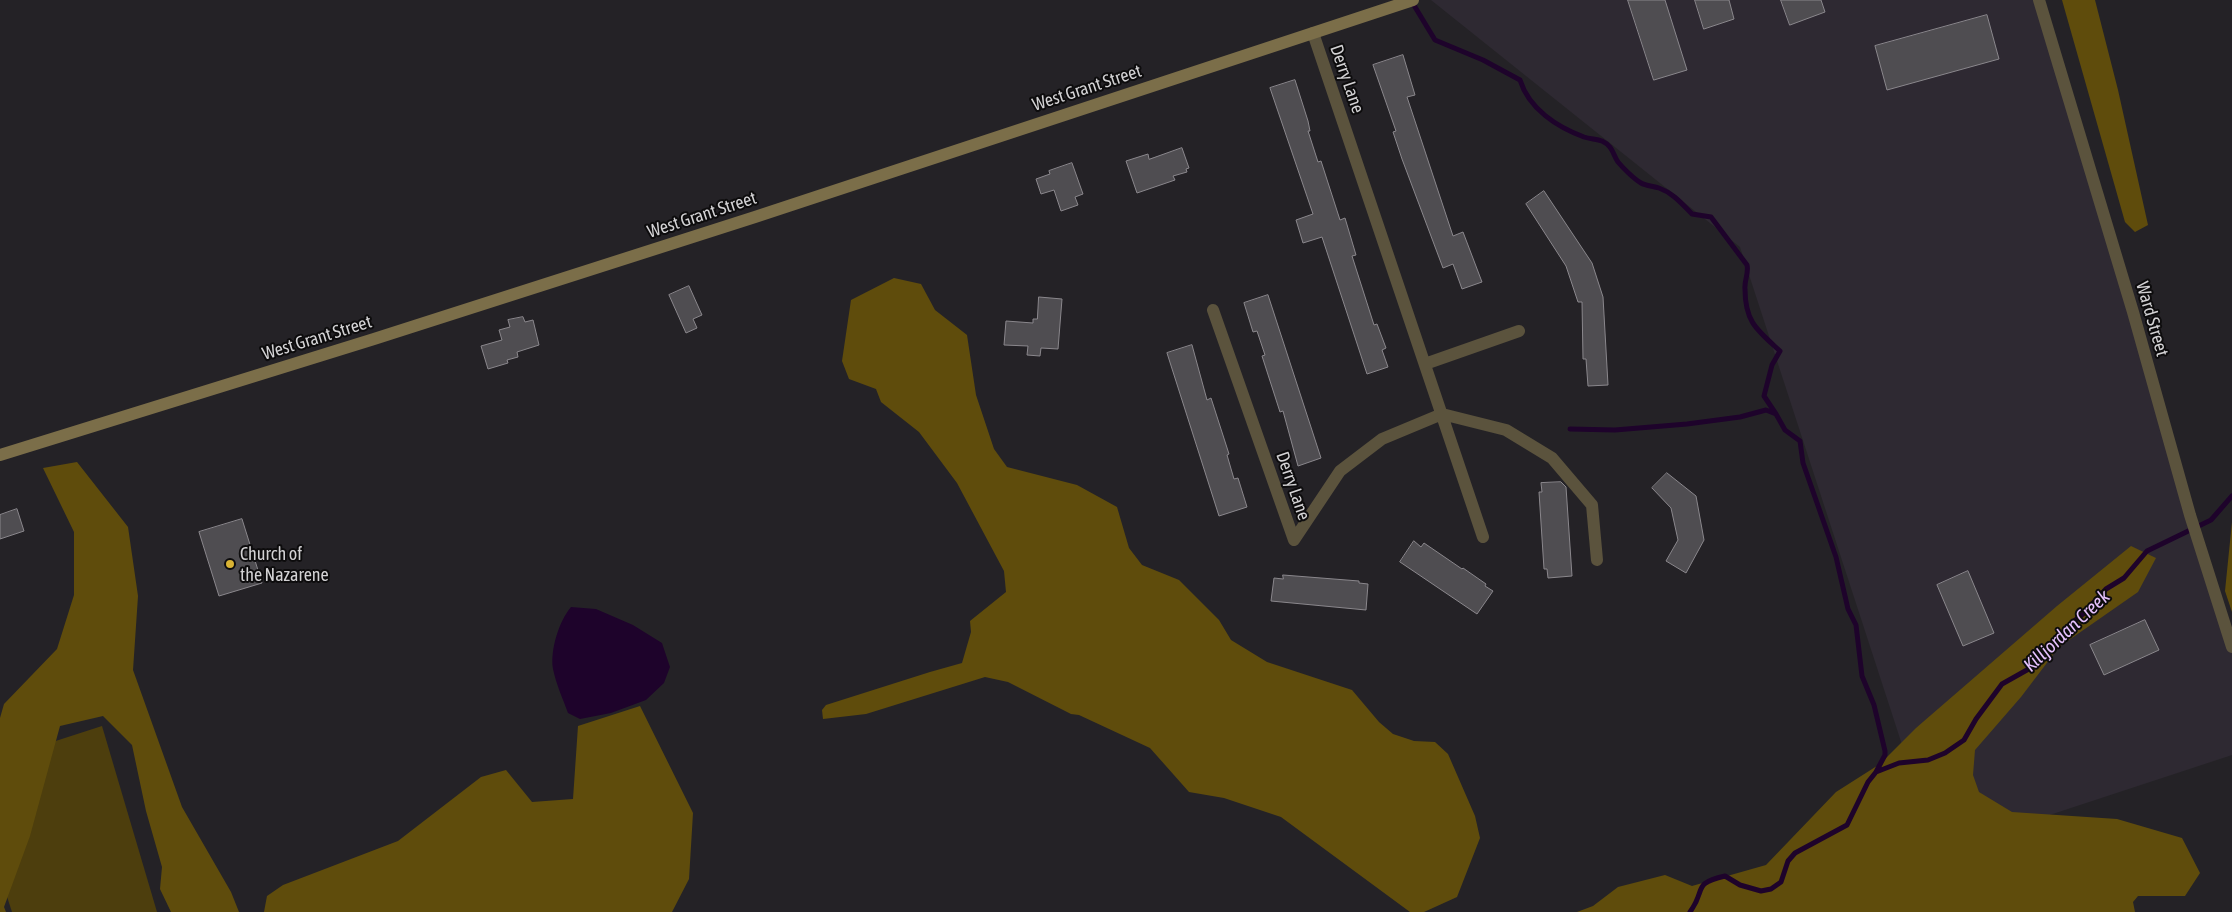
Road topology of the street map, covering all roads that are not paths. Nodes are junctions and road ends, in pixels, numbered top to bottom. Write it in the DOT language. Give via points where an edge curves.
graph roads {
  1 [pos="1413,0"];
  2 [pos="2039,0"];
  3 [pos="1313,32"];
  4 [pos="1213,310"];
  5 [pos="1519,331"];
  6 [pos="1425,364"];
  7 [pos="1442,414"];
  8 [pos="0,455"];
  9 [pos="1483,537"];
  10 [pos="1597,560"];
  11 [pos="2232,647"];
  1 -- 3 [label="main road, West Grant Street"];
  2 -- 11 [label="street, Ward Street" via="2190,515"];
  3 -- 6 [label="street, Derry Lane"];
  3 -- 8 [label="main road, West Grant Street" via="662,246"];
  4 -- 7 [label="street, Derry Lane" via="1294,540 1340,471 1382,439"];
  5 -- 6 [label="street"];
  6 -- 7 [label="street, Derry Lane"];
  7 -- 9 [label="street, Derry Lane"];
  7 -- 10 [label="street" via="1506,430 1552,458 1592,505"];
}
